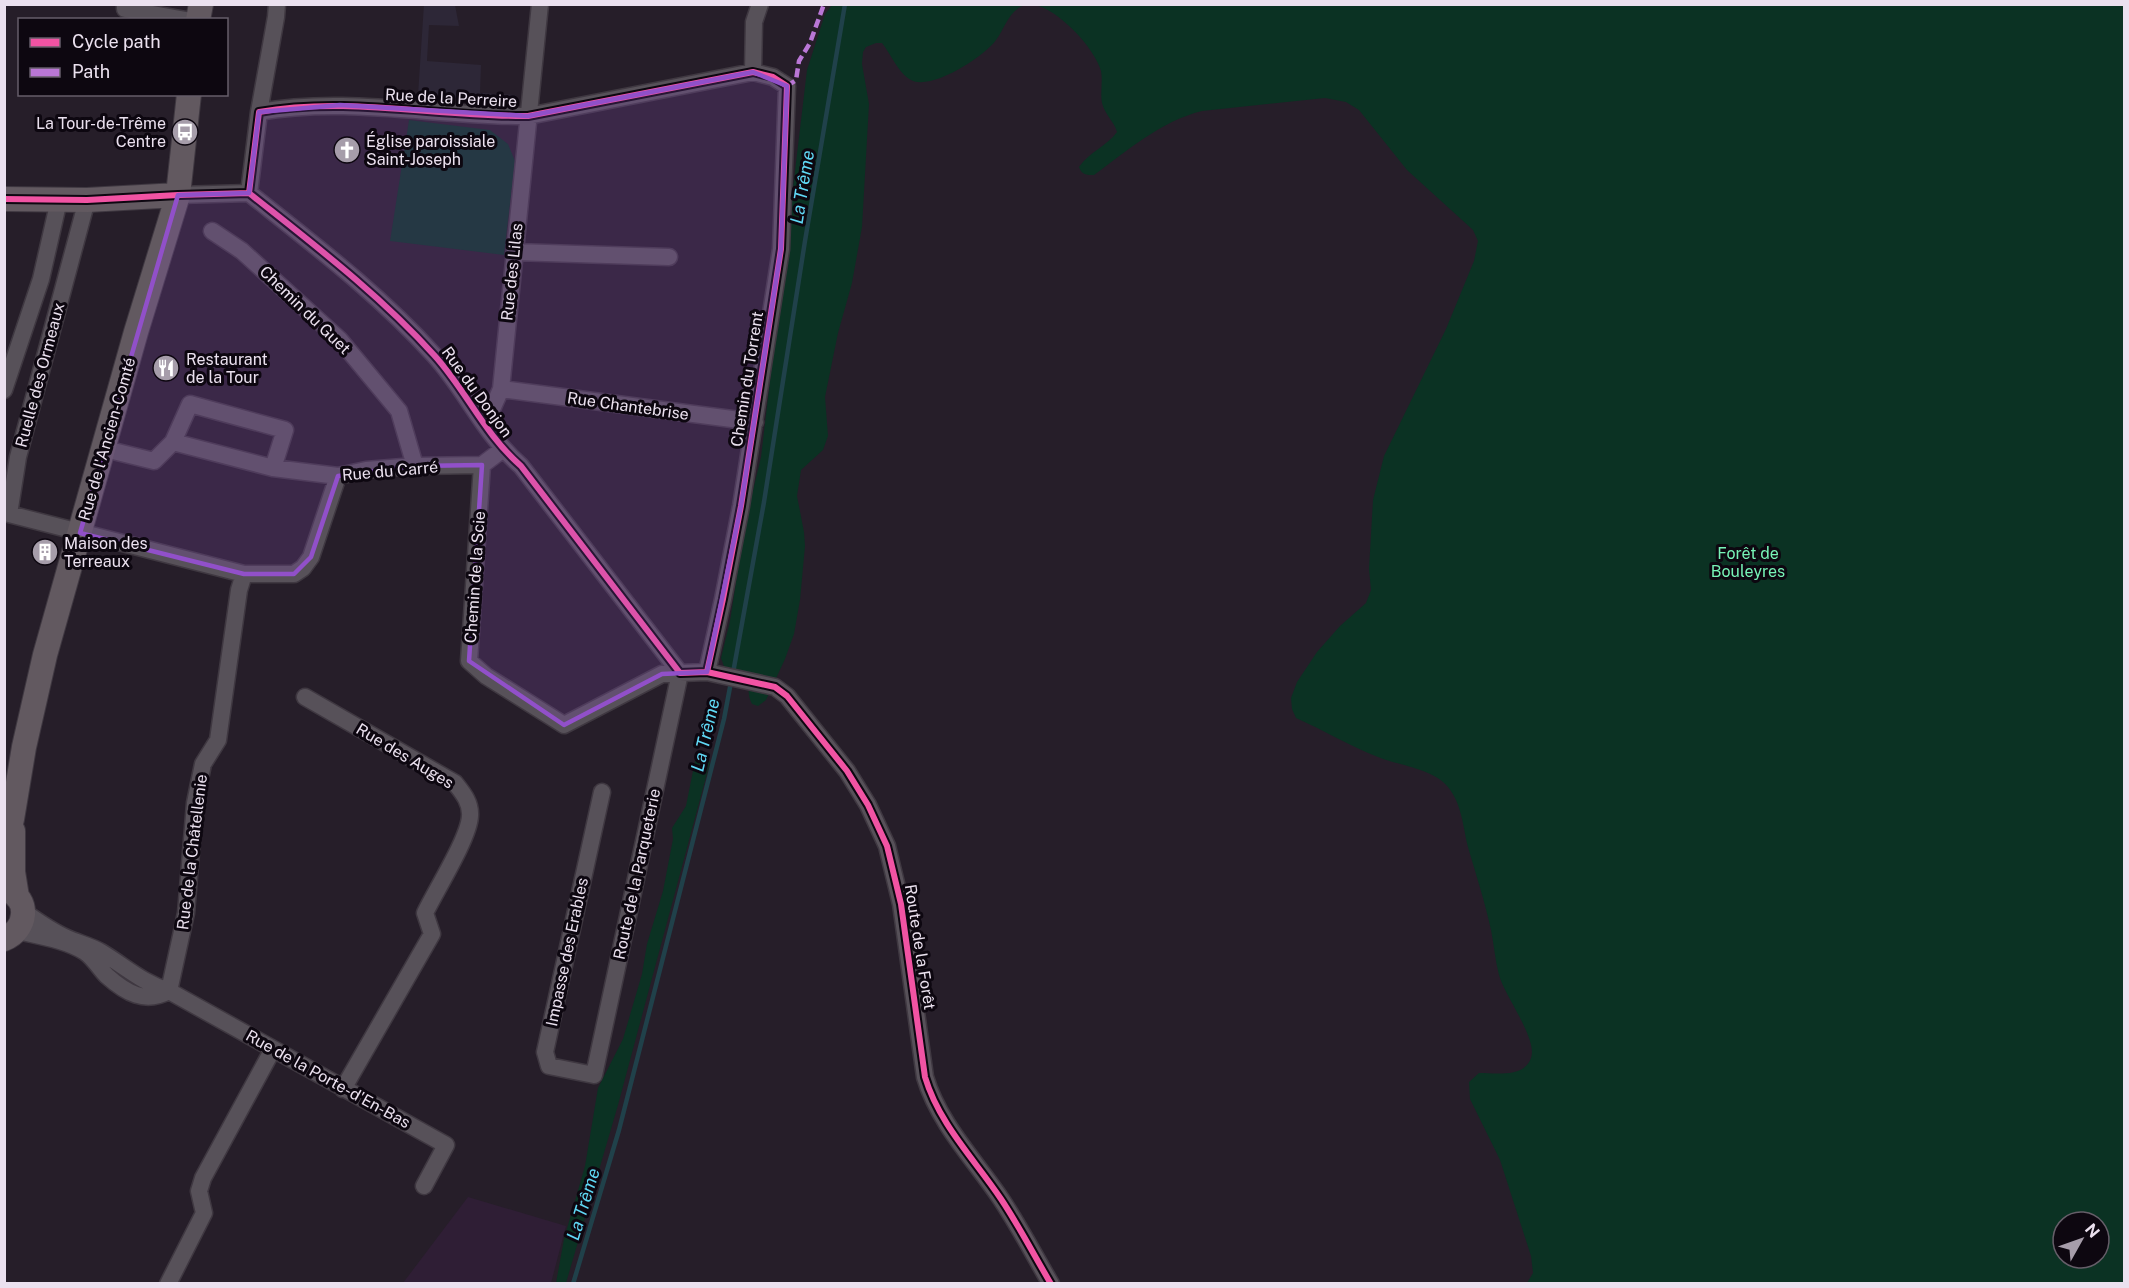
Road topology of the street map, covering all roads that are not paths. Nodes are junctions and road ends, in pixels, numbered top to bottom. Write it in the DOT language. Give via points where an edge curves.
graph roads {
  1 [pos="125,4"];
  2 [pos="277,4"];
  3 [pos="540,4"];
  4 [pos="760,4"];
  5 [pos="175,18"];
  6 [pos="753,72"];
  7 [pos="189,96"];
  8 [pos="260,112"];
  9 [pos="528,116"];
  10 [pos="249,194"];
  11 [pos="178,195"];
  12 [pos="4,199"];
  13 [pos="59,200"];
  14 [pos="87,200"];
  15 [pos="212,231"];
  16 [pos="515,252"];
  17 [pos="669,257"];
  18 [pos="501,389"];
  19 [pos="4,390"];
  20 [pos="755,422"];
  21 [pos="485,426"];
  22 [pos="173,442"];
  23 [pos="105,449"];
  24 [pos="502,450"];
  25 [pos="11,454"];
  26 [pos="482,465"];
  27 [pos="416,466"];
  28 [pos="273,468"];
  29 [pos="338,476"];
  30 [pos="80,533"];
  31 [pos="244,574"];
  32 [pos="680,673"];
  33 [pos="712,673"];
  34 [pos="305,697"];
  35 [pos="602,792"];
  36 [pos="12,819"];
  37 [pos="4,848"];
  38 [pos="14,913"];
  39 [pos="169,991"];
  40 [pos="273,1049"];
  41 [pos="594,1075"];
  42 [pos="343,1089"];
  43 [pos="424,1186"];
  44 [pos="168,1284"];
  45 [pos="1051,1284"];
  1 -- 5 [label="street" via="124,9"];
  2 -- 8 [label="street"];
  3 -- 9 [label="street, Rue des Lilas"];
  4 -- 6 [label="street" via="754,22"];
  6 -- 9 [label="street, Rue de la Perreire"];
  6 -- 20 [label="street, Chemin du Torrent" via="787,86 781,249"];
  7 -- 11 [label="main road, Rue de l'Ancien-Comté"];
  8 -- 9 [label="street, Rue de la Perreire" via="340,105"];
  8 -- 10 [label="street"];
  9 -- 16 [label="street, Rue des Lilas"];
  10 -- 11 [label="street"];
  10 -- 21 [label="street, Rue du Donjon" via="328,256 408,327 437,358"];
  11 -- 14 [label="main road"];
  11 -- 23 [label="main road, Rue de l'Ancien-Comté"];
  12 -- 13 [label="main road"];
  13 -- 14 [label="main road"];
  13 -- 19 [label="street" via="41,279"];
  14 -- 25 [label="street, Ruelle des Ormeaux"];
  15 -- 27 [label="street, Chemin du Guet" via="242,251 340,340 399,411"];
  16 -- 17 [label="street"];
  16 -- 18 [label="street, Rue des Lilas"];
  18 -- 20 [label="street, Rue Chantebrise"];
  18 -- 21 [label="street, Rue des Lilas"];
  20 -- 33 [label="street, Chemin du Torrent"];
  21 -- 24 [label="street, Rue du Donjon"];
  22 -- 23 [label="street" via="154,461"];
  22 -- 28 [label="street, Rue du Carré"];
  22 -- 28 [label="street" via="190,404 285,430"];
  23 -- 30 [label="main road, Rue de l'Ancien-Comté"];
  24 -- 26 [label="street"];
  24 -- 32 [label="street, Rue du Donjon" via="521,466"];
  25 -- 30 [label="street, Ruelle des Ormeaux" via="9,514"];
  26 -- 27 [label="street, Rue du Carré"];
  26 -- 32 [label="street, Chemin de la Scie" via="469,661 564,725 662,674"];
  27 -- 29 [label="street, Rue du Carré"];
  28 -- 29 [label="street, Rue du Carré"];
  29 -- 31 [label="street" via="311,557 303,568 294,574"];
  30 -- 31 [label="street"];
  30 -- 36 [label="main road, Rue de l'Ancien-Comté" via="45,655"];
  31 -- 39 [label="street, Rue de la Châtellenie" via="218,740 203,764 195,803 186,913"];
  32 -- 33 [label="street"];
  32 -- 41 [label="street, Route de la Parqueterie"];
  33 -- 45 [label="street, Route de la Forêt" via="776,687 820,735 860,791 877,822 901,904 929,1092 1002,1200"];
  34 -- 42 [label="street, Rue des Auges" via="454,783 466,796 471,814 467,831 425,913 432,934"];
  35 -- 41 [label="street, Impasse des Erables" via="545,1052 549,1066"];
  36 -- 37 [label="main road, Rue de l'Ancien-Comté"];
  36 -- 38 [label="main road, Rue de l'Ancien-Comté"];
  38 -- 39 [label="street" via="54,940 84,952 124,989 145,998"];
  39 -- 40 [label="street, Rue de la Porte-d'En-Bas"];
  40 -- 42 [label="street, Rue de la Porte-d'En-Bas"];
  40 -- 44 [label="street" via="202,1178 199,1191 204,1213"];
  42 -- 43 [label="street, Rue de la Porte-d'En-Bas" via="446,1145"];
}
